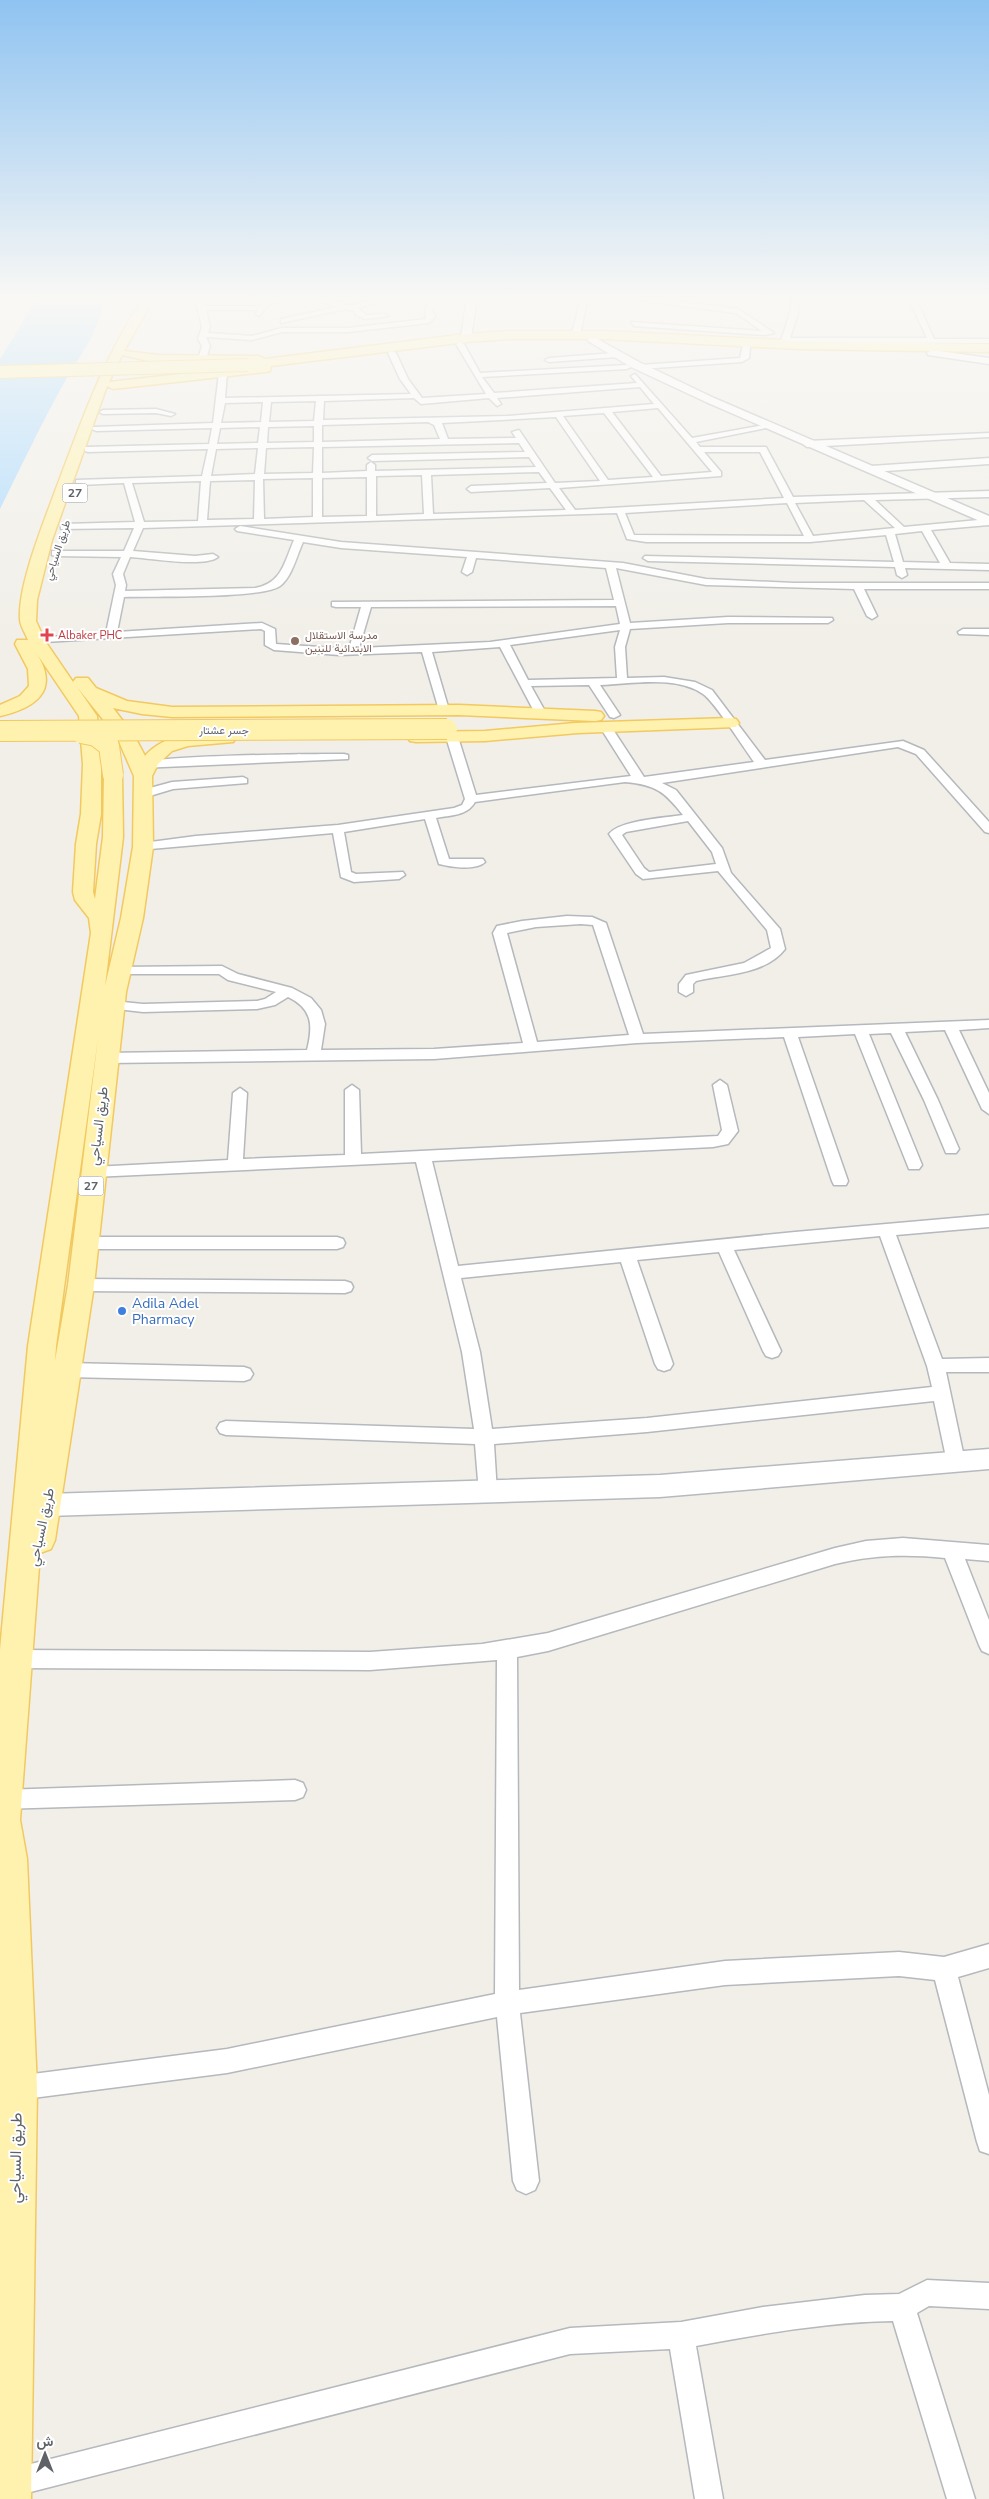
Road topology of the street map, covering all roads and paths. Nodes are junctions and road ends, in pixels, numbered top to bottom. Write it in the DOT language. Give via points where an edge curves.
graph roads {
  1 [pos="91,414"];
  2 [pos="102,414"];
  3 [pos="218,414"];
  4 [pos="265,414"];
  5 [pos="318,414"];
  6 [pos="428,414"];
  7 [pos="504,414"];
  8 [pos="558,414"];
  9 [pos="563,414"];
  10 [pos="609,414"];
  11 [pos="666,414"];
  12 [pos="740,414"];
  13 [pos="507,418"];
  14 [pos="432,420"];
  15 [pos="317,424"];
  16 [pos="263,425"];
  17 [pos="215,426"];
  18 [pos="766,426"];
  19 [pos="96,429"];
  20 [pos="989,435"];
  21 [pos="522,440"];
  22 [pos="445,441"];
  23 [pos="689,441"];
  24 [pos="372,442"];
  25 [pos="319,444"];
  26 [pos="807,444"];
  27 [pos="261,445"];
  28 [pos="212,446"];
  29 [pos="88,449"];
  30 [pos="698,450"];
  31 [pos="532,454"];
  32 [pos="372,458"];
  33 [pos="989,461"];
  34 [pos="541,469"];
  35 [pos="871,469"];
  36 [pos="426,472"];
  37 [pos="469,472"];
  38 [pos="371,474"];
  39 [pos="319,475"];
  40 [pos="259,477"];
  41 [pos="206,479"];
  42 [pos="659,479"];
  43 [pos="128,480"];
  44 [pos="79,482"];
  45 [pos="606,483"];
  46 [pos="553,486"];
  47 [pos="989,494"];
  48 [pos="933,496"];
  49 [pos="867,498"];
  50 [pos="790,500"];
  51 [pos="473,502"];
  52 [pos="620,510"];
  53 [pos="572,512"];
  54 [pos="429,517"];
  55 [pos="372,518"];
  56 [pos="317,520"];
  57 [pos="259,522"];
  58 [pos="989,522"];
  59 [pos="207,523"];
  60 [pos="140,525"];
  61 [pos="925,528"];
  62 [pos="902,530"];
  63 [pos="52,531"];
  64 [pos="890,531"];
  65 [pos="646,539"];
  66 [pos="810,539"];
  67 [pos="299,540"];
  68 [pos="55,553"];
  69 [pos="129,554"];
  70 [pos="472,555"];
  71 [pos="213,557"];
  72 [pos="648,558"];
  73 [pos="610,564"];
  74 [pos="898,566"];
  75 [pos="946,567"];
  76 [pos="989,567"];
  77 [pos="647,570"];
  78 [pos="468,572"];
  79 [pos="794,574"];
  80 [pos="196,582"];
  81 [pos="858,586"];
  82 [pos="906,586"];
  83 [pos="989,586"];
  84 [pos="193,593"];
  85 [pos="120,594"];
  86 [pos="336,604"];
  87 [pos="367,604"];
  88 [pos="621,604"];
  89 [pos="872,616"];
  90 [pos="828,620"];
  91 [pos="626,626"];
  92 [pos="963,632"];
  93 [pos="989,632"];
  94 [pos="111,635"];
  95 [pos="49,640"];
  96 [pos="504,644"];
  97 [pos="426,649"];
  98 [pos="353,652"];
  99 [pos="622,680"];
  100 [pos="592,681"];
  101 [pos="525,683"];
  102 [pos="86,687"];
  103 [pos="0,712"];
  104 [pos="540,714"];
  105 [pos="727,718"];
  106 [pos="0,721"];
  107 [pos="603,721"];
  108 [pos="447,723"];
  109 [pos="0,731"];
  110 [pos="50,731"];
  111 [pos="344,757"];
  112 [pos="762,764"];
  113 [pos="143,775"];
  114 [pos="243,781"];
  115 [pos="644,781"];
  116 [pos="471,799"];
  117 [pos="430,817"];
  118 [pos="691,818"];
  119 [pos="338,829"];
  120 [pos="989,829"];
  121 [pos="143,847"];
  122 [pos="479,862"];
  123 [pos="722,867"];
  124 [pos="399,875"];
  125 [pos="102,933"];
  126 [pos="118,971"];
  127 [pos="287,991"];
  128 [pos="686,992"];
  129 [pos="113,1005"];
  130 [pos="989,1024"];
  131 [pos="950,1026"];
  132 [pos="895,1027"];
  133 [pos="860,1029"];
  134 [pos="790,1033"];
  135 [pos="637,1039"];
  136 [pos="531,1047"];
  137 [pos="312,1054"];
  138 [pos="106,1058"];
  139 [pos="720,1085"];
  140 [pos="352,1090"];
  141 [pos="240,1094"];
  142 [pos="989,1109"];
  143 [pos="951,1149"];
  144 [pos="423,1157"];
  145 [pos="353,1160"];
  146 [pos="914,1165"];
  147 [pos="235,1166"];
  148 [pos="93,1172"];
  149 [pos="840,1180"];
  150 [pos="989,1221"];
  151 [pos="886,1230"];
  152 [pos="85,1243"];
  153 [pos="337,1243"];
  154 [pos="724,1246"];
  155 [pos="627,1255"];
  156 [pos="452,1273"];
  157 [pos="81,1285"];
  158 [pos="346,1287"];
  159 [pos="772,1351"];
  160 [pos="664,1364"];
  161 [pos="989,1365"];
  162 [pos="936,1366"];
  163 [pos="67,1370"];
  164 [pos="244,1374"];
  165 [pos="941,1393"];
  166 [pos="226,1428"];
  167 [pos="484,1437"];
  168 [pos="989,1459"];
  169 [pos="956,1462"];
  170 [pos="488,1493"];
  171 [pos="48,1505"];
  172 [pos="952,1551"];
  173 [pos="989,1553"];
  174 [pos="21,1604"];
  175 [pos="989,1645"];
  176 [pos="507,1651"];
  177 [pos="15,1659"];
  178 [pos="295,1790"];
  179 [pos="2,1820"];
  180 [pos="989,1956"];
  181 [pos="944,1969"];
  182 [pos="507,2004"];
  183 [pos="17,2088"];
  184 [pos="987,2131"];
  185 [pos="526,2181"];
  186 [pos="989,2296"];
  187 [pos="902,2307"];
  188 [pos="681,2335"];
  189 [pos="8,2491"];
  190 [pos="709,2499"];
  191 [pos="961,2499"];
  1 -- 63 [label="main road, طريق السياحي / 27"];
  2 -- 19 [label="main road, طريق السياحي / 27"];
  3 -- 17 [label="street"];
  4 -- 16 [label="street"];
  5 -- 15 [label="street"];
  6 -- 14 [label="street"];
  7 -- 13 [label="street"];
  8 -- 9 [label="street"];
  8 -- 13 [label="street"];
  8 -- 45 [label="street"];
  10 -- 42 [label="street"];
  11 -- 23 [label="street"];
  12 -- 18 [label="street"];
  13 -- 14 [label="street"];
  13 -- 21 [label="street"];
  14 -- 15 [label="street"];
  14 -- 22 [label="street" via="438,423"];
  15 -- 16 [label="street"];
  15 -- 25 [label="street"];
  16 -- 17 [label="street"];
  16 -- 27 [label="street"];
  17 -- 19 [label="street"];
  17 -- 28 [label="street"];
  18 -- 23 [label="street"];
  18 -- 26 [label="street"];
  19 -- 29 [label="main road, طريق السياحي / 27"];
  20 -- 26 [label="street"];
  21 -- 22 [label="street"];
  21 -- 31 [label="street"];
  22 -- 24 [label="street"];
  23 -- 30 [label="street"];
  24 -- 25 [label="street"];
  24 -- 32 [label="street"];
  25 -- 27 [label="street"];
  25 -- 39 [label="street"];
  26 -- 35 [label="street"];
  27 -- 28 [label="street"];
  27 -- 40 [label="street"];
  28 -- 29 [label="street"];
  28 -- 41 [label="street"];
  29 -- 44 [label="main road, طريق السياحي / 27"];
  30 -- 42 [label="street" via="718,474"];
  30 -- 50 [label="street" via="763,449"];
  31 -- 32 [label="street"];
  31 -- 34 [label="street"];
  32 -- 38 [label="street"];
  33 -- 35 [label="street"];
  34 -- 37 [label="street"];
  34 -- 46 [label="street"];
  35 -- 48 [label="street"];
  36 -- 37 [label="street"];
  36 -- 38 [label="street"];
  36 -- 54 [label="street"];
  37 -- 51 [label="street"];
  38 -- 39 [label="street"];
  38 -- 55 [label="street"];
  39 -- 40 [label="street"];
  39 -- 56 [label="street"];
  40 -- 41 [label="street"];
  40 -- 57 [label="street"];
  41 -- 43 [label="street"];
  41 -- 59 [label="street"];
  42 -- 45 [label="street"];
  43 -- 44 [label="street"];
  43 -- 60 [label="street"];
  44 -- 63 [label="main road, طريق السياحي / 27"];
  45 -- 46 [label="street"];
  46 -- 51 [label="street"];
  46 -- 53 [label="street"];
  47 -- 48 [label="street"];
  48 -- 49 [label="street"];
  48 -- 58 [label="street"];
  49 -- 50 [label="street"];
  49 -- 62 [label="street"];
  50 -- 52 [label="street"];
  50 -- 66 [label="street"];
  51 -- 53 [label="street"];
  51 -- 54 [label="street"];
  52 -- 53 [label="street"];
  52 -- 65 [label="street" via="630,537"];
  54 -- 55 [label="street"];
  55 -- 56 [label="street"];
  56 -- 57 [label="street"];
  57 -- 59 [label="street"];
  58 -- 61 [label="street"];
  59 -- 60 [label="street"];
  59 -- 67 [label="street"];
  60 -- 63 [label="street"];
  60 -- 69 [label="street" via="129,544"];
  61 -- 62 [label="street"];
  61 -- 75 [label="street"];
  62 -- 64 [label="street"];
  63 -- 68 [label="main road, طريق السياحي / 27"];
  63 -- 103 [label="main road" via="15,619 15,628 39,670 39,685 25,701"];
  63 -- 125 [label="main road, طريق السياحي / 27" via="31,588 28,621 37,642 88,716 92,764 91,814 83,892 85,900 99,917"];
  64 -- 66 [label="street"];
  64 -- 74 [label="street"];
  65 -- 66 [label="street"];
  65 -- 72 [label="street"];
  67 -- 70 [label="street"];
  67 -- 84 [label="street" via="278,585 255,591"];
  68 -- 69 [label="street"];
  68 -- 95 [label="main road, طريق السياحي / 27" via="40,610"];
  69 -- 71 [label="street" via="182,559"];
  69 -- 85 [label="street" via="118,574 122,585"];
  70 -- 73 [label="street"];
  70 -- 78 [label="street"];
  72 -- 77 [label="street"];
  72 -- 79 [label="street"];
  73 -- 77 [label="street"];
  73 -- 88 [label="street"];
  74 -- 75 [label="street"];
  74 -- 79 [label="street"];
  74 -- 82 [label="street"];
  75 -- 76 [label="street"];
  77 -- 79 [label="street" via="700,582"];
  79 -- 81 [label="street"];
  80 -- 84 [label="street"];
  81 -- 82 [label="street"];
  81 -- 89 [label="street"];
  82 -- 83 [label="street"];
  84 -- 85 [label="street"];
  85 -- 94 [label="street"];
  86 -- 87 [label="street"];
  87 -- 88 [label="street"];
  87 -- 98 [label="street"];
  88 -- 91 [label="street"];
  90 -- 91 [label="street" via="728,620"];
  91 -- 96 [label="street"];
  91 -- 99 [label="street" via="620,647"];
  92 -- 93 [label="street"];
  94 -- 95 [label="street"];
  94 -- 98 [label="street" via="262,626 270,629 270,645 274,647"];
  95 -- 102 [label="main road, طريق السياحي / 27"];
  96 -- 97 [label="street"];
  96 -- 101 [label="street"];
  97 -- 98 [label="street"];
  97 -- 108 [label="street"];
  99 -- 100 [label="street"];
  99 -- 105 [label="street" via="678,680 691,684 708,692"];
  100 -- 101 [label="street"];
  100 -- 107 [label="street"];
  101 -- 104 [label="street"];
  102 -- 108 [label="main road" via="114,703 172,712"];
  102 -- 113 [label="main road, طريق السياحي" via="113,718"];
  104 -- 107 [label="main road"];
  104 -- 108 [label="main road"];
  105 -- 107 [label="main road"];
  105 -- 112 [label="street"];
  106 -- 108 [label="main road, جسر عشتار"];
  107 -- 108 [label="main road"];
  107 -- 115 [label="street"];
  108 -- 110 [label="main road, جسر عشتار, bridge"];
  108 -- 113 [label="main road" via="181,741 155,753"];
  108 -- 116 [label="street"];
  109 -- 110 [label="main road, جسر عشتار, bridge"];
  110 -- 125 [label="main road, bridge" via="86,734 109,746 113,775 113,837"];
  111 -- 113 [label="street"];
  112 -- 115 [label="street"];
  112 -- 120 [label="street" via="888,743 911,746"];
  113 -- 114 [label="street" via="172,786"];
  113 -- 121 [label="main road, طريق السياحي / 27"];
  115 -- 116 [label="street" via="611,780"];
  115 -- 118 [label="street" via="665,788"];
  116 -- 117 [label="street" via="466,808 457,812"];
  117 -- 119 [label="street"];
  117 -- 122 [label="street" via="443,861"];
  118 -- 123 [label="street" via="718,851"];
  118 -- 123 [label="street" via="622,829 615,834 640,871 647,876"];
  119 -- 121 [label="street"];
  119 -- 124 [label="street" via="345,874 354,878"];
  121 -- 126 [label="main road, طريق السياحي / 27" via="132,918"];
  123 -- 128 [label="street" via="773,929 778,949 757,964 691,978 686,984"];
  125 -- 174 [label="main road, طريق السياحي / 27" via="48,1290"];
  126 -- 127 [label="street" via="222,970 233,978 258,981"];
  126 -- 129 [label="main road, طريق السياحي / 27"];
  127 -- 129 [label="street" via="270,1002 257,1005 144,1008"];
  127 -- 137 [label="street" via="316,1013 318,1028"];
  129 -- 138 [label="main road, طريق السياحي / 27"];
  130 -- 131 [label="street"];
  131 -- 132 [label="street"];
  131 -- 142 [label="street"];
  132 -- 133 [label="street"];
  132 -- 143 [label="street"];
  133 -- 134 [label="street"];
  133 -- 146 [label="street"];
  134 -- 135 [label="street"];
  134 -- 149 [label="street"];
  135 -- 136 [label="street"];
  135 -- 136 [label="street" via="599,923 586,920 523,924 502,929 500,934"];
  136 -- 137 [label="street" via="434,1054"];
  137 -- 138 [label="street"];
  138 -- 148 [label="main road, طريق السياحي / 27"];
  139 -- 144 [label="street" via="730,1125 728,1136 722,1140"];
  140 -- 145 [label="street"];
  141 -- 147 [label="street"];
  144 -- 145 [label="street"];
  144 -- 156 [label="street"];
  145 -- 147 [label="street"];
  147 -- 148 [label="street"];
  148 -- 152 [label="main road, طريق السياحي / 27"];
  150 -- 151 [label="street"];
  151 -- 154 [label="street"];
  151 -- 162 [label="street"];
  152 -- 153 [label="street"];
  152 -- 157 [label="main road, طريق السياحي / 27"];
  154 -- 155 [label="street"];
  154 -- 159 [label="street"];
  155 -- 156 [label="street"];
  155 -- 160 [label="street"];
  156 -- 167 [label="street" via="471,1352"];
  157 -- 158 [label="street"];
  157 -- 163 [label="main road, طريق السياحي / 27"];
  161 -- 162 [label="street"];
  162 -- 165 [label="street"];
  163 -- 164 [label="street"];
  163 -- 171 [label="main road, طريق السياحي / 27"];
  165 -- 167 [label="street" via="647,1424"];
  165 -- 169 [label="street"];
  166 -- 167 [label="street"];
  167 -- 170 [label="street"];
  168 -- 169 [label="street"];
  169 -- 170 [label="street" via="725,1482"];
  170 -- 171 [label="street"];
  171 -- 174 [label="main road, طريق السياحي / 27" via="36,1562"];
  172 -- 173 [label="street"];
  172 -- 175 [label="street"];
  172 -- 176 [label="street" via="903,1546 866,1549 548,1642"];
  174 -- 177 [label="main road, طريق السياحي / 27"];
  176 -- 177 [label="street" via="370,1661"];
  176 -- 182 [label="street"];
  177 -- 179 [label="main road, طريق السياحي / 27"];
  178 -- 179 [label="street"];
  179 -- 183 [label="main road, طريق السياحي / 27" via="9,1859"];
  180 -- 181 [label="street"];
  181 -- 182 [label="street" via="899,1964 725,1973"];
  181 -- 184 [label="street"];
  182 -- 183 [label="street" via="227,2061"];
  182 -- 185 [label="street"];
  183 -- 189 [label="main road, طريق السياحي / 27"];
  186 -- 187 [label="street" via="927,2293"];
  187 -- 188 [label="street" via="763,2320"];
  187 -- 191 [label="street"];
  188 -- 189 [label="street" via="570,2341"];
  188 -- 190 [label="street"];
}
